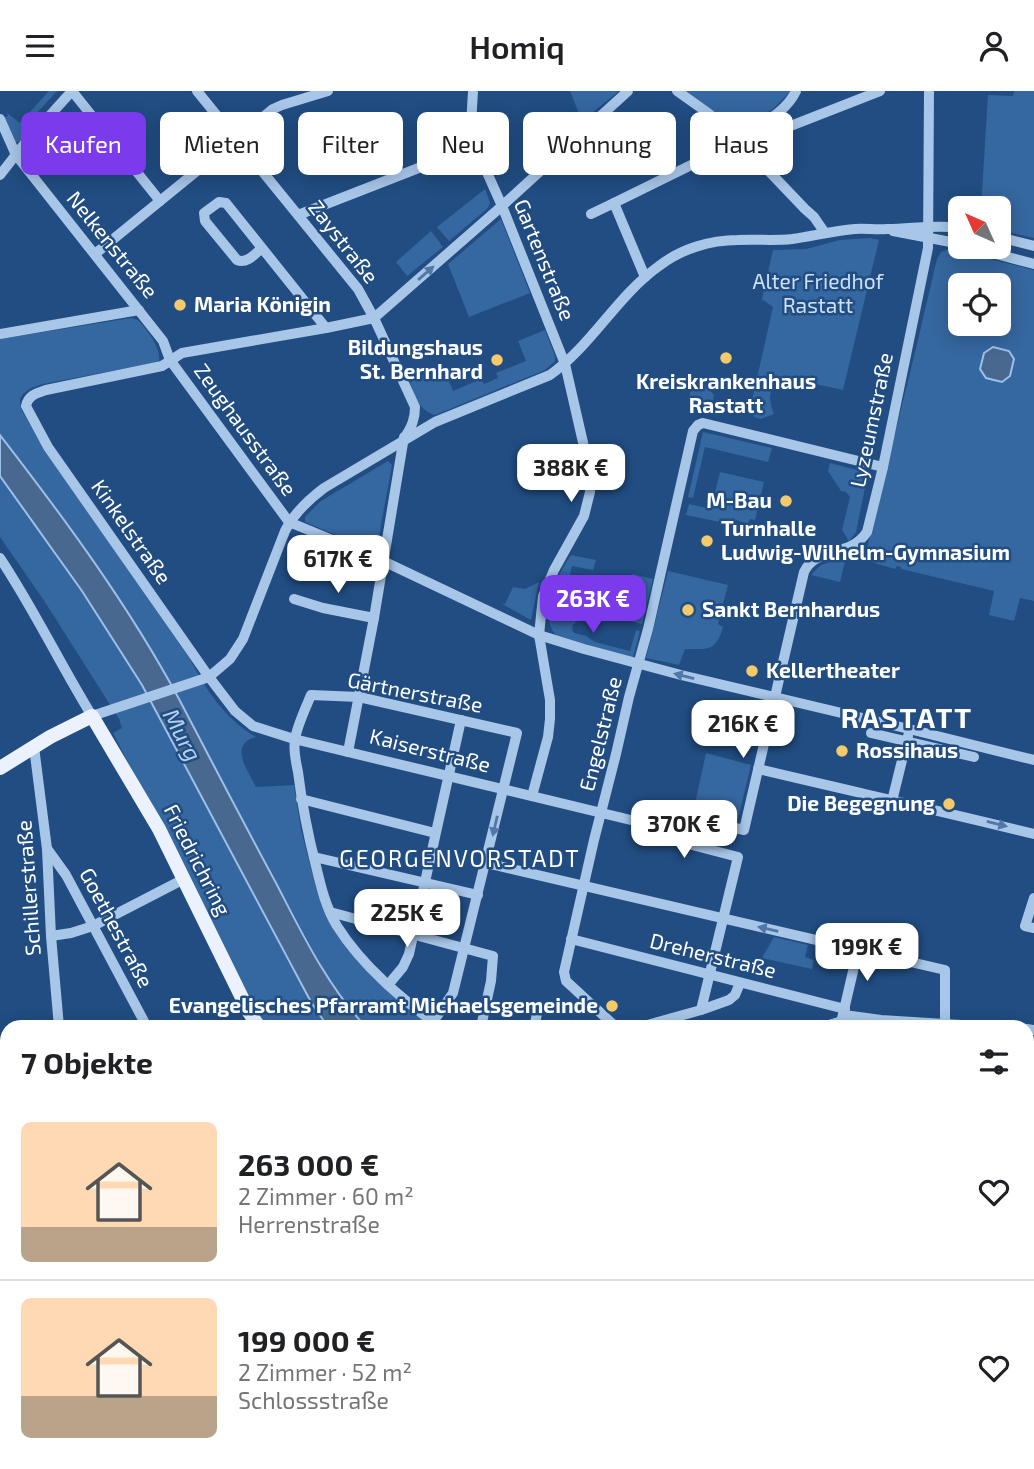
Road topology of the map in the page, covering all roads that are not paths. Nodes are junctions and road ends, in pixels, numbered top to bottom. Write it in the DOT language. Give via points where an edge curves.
graph roads {
  1 [pos="72,91"];
  2 [pos="197,91"];
  3 [pos="328,91"];
  4 [pos="473,91"];
  5 [pos="628,91"];
  6 [pos="677,91"];
  7 [pos="796,91"];
  8 [pos="880,91"];
  9 [pos="929,91"];
  10 [pos="214,112"];
  11 [pos="270,112"];
  12 [pos="471,112"];
  13 [pos="707,112"];
  14 [pos="779,112"];
  15 [pos="0,120"];
  16 [pos="793,125"];
  17 [pos="16,155"];
  18 [pos="690,166"];
  19 [pos="417,169"];
  20 [pos="0,175"];
  21 [pos="192,175"];
  22 [pos="265,175"];
  23 [pos="488,175"];
  24 [pos="772,175"];
  25 [pos="160,201"];
  26 [pos="614,203"];
  27 [pos="502,206"];
  28 [pos="805,209"];
  29 [pos="591,213"];
  30 [pos="298,215"];
  31 [pos="928,226"];
  32 [pos="948,227"];
  33 [pos="887,229"];
  34 [pos="825,233"];
  35 [pos="810,236"];
  36 [pos="929,238"];
  37 [pos="1012,240"];
  38 [pos="948,242"];
  39 [pos="1034,246"];
  40 [pos="262,248"];
  41 [pos="95,254"];
  42 [pos="1012,258"];
  43 [pos="1034,264"];
  44 [pos="645,277"];
  45 [pos="139,310"];
  46 [pos="374,318"];
  47 [pos="326,328"];
  48 [pos="0,334"];
  49 [pos="170,360"];
  50 [pos="565,364"];
  51 [pos="412,403"];
  52 [pos="435,422"];
  53 [pos="404,439"];
  54 [pos="883,467"];
  55 [pos="289,522"];
  56 [pos="0,558"];
  57 [pos="383,561"];
  58 [pos="295,599"];
  59 [pos="374,618"];
  60 [pos="539,635"];
  61 [pos="638,664"];
  62 [pos="209,677"];
  63 [pos="359,697"];
  64 [pos="774,698"];
  65 [pos="92,716"];
  66 [pos="461,720"];
  67 [pos="909,729"];
  68 [pos="871,733"];
  69 [pos="295,739"];
  70 [pos="907,742"];
  71 [pos="34,747"];
  72 [pos="348,752"];
  73 [pos="974,757"];
  74 [pos="1034,760"];
  75 [pos="0,768"];
  76 [pos="758,769"];
  77 [pos="448,775"];
  78 [pos="503,789"];
  79 [pos="532,796"];
  80 [pos="301,799"];
  81 [pos="892,801"];
  82 [pos="601,813"];
  83 [pos="664,828"];
  84 [pos="435,833"];
  85 [pos="1034,834"];
  86 [pos="47,849"];
  87 [pos="314,857"];
  88 [pos="486,863"];
  89 [pos="184,879"];
  90 [pos="424,884"];
  91 [pos="583,885"];
  92 [pos="478,895"];
  93 [pos="1034,898"];
  94 [pos="330,912"];
  95 [pos="724,919"];
  96 [pos="93,926"];
  97 [pos="1034,928"];
  98 [pos="413,934"];
  99 [pos="51,936"];
  100 [pos="571,939"];
  101 [pos="465,948"];
  102 [pos="858,950"];
  103 [pos="709,975"];
  104 [pos="742,983"];
  105 [pos="388,985"];
  106 [pos="701,1010"];
  107 [pos="537,1014"];
  108 [pos="843,1018"];
  109 [pos="58,1020"];
  110 [pos="143,1020"];
  111 [pos="254,1020"];
  112 [pos="431,1020"];
  113 [pos="440,1020"];
  114 [pos="483,1020"];
  115 [pos="536,1020"];
  116 [pos="608,1020"];
  117 [pos="665,1020"];
  118 [pos="881,1020"];
  119 [pos="945,1020"];
  1 -- 17 [label="street"];
  1 -- 25 [label="street"];
  2 -- 10 [label="street, Zaystraße"];
  3 -- 11 [label="street"];
  4 -- 12 [label="street, Gartenstraße"];
  5 -- 27 [label="street"];
  6 -- 13 [label="street"];
  7 -- 14 [label="street"];
  8 -- 16 [label="street"];
  9 -- 31 [label="street, Lyzeumstraße"];
  15 -- 17 [label="street, Nelkenstraße"];
  17 -- 20 [label="street"];
  17 -- 41 [label="street, Nelkenstraße"];
  18 -- 26 [label="street"];
  19 -- 30 [label="street"];
  21 -- 25 [label="street"];
  22 -- 30 [label="street, Zaystraße"];
  23 -- 27 [label="street, Gartenstraße"];
  24 -- 28 [label="street"];
  25 -- 41 [label="street"];
  26 -- 29 [label="street"];
  26 -- 44 [label="street"];
  46 -- 27 [label="street, one-way"];
  27 -- 50 [label="street, Gartenstraße"];
  28 -- 34 [label="street"];
  28 -- 35 [label="street"];
  30 -- 46 [label="street, Zaystraße" via="352,281"];
  31 -- 32 [label="street"];
  31 -- 33 [label="street"];
  31 -- 36 [label="street, Lyzeumstraße"];
  33 -- 34 [label="street"];
  33 -- 36 [label="street"];
  34 -- 35 [label="street"];
  35 -- 44 [label="street" via="719,241 685,251"];
  36 -- 38 [label="street"];
  36 -- 54 [label="street, Lyzeumstraße"];
  37 -- 39 [label="street"];
  40 -- 40 [label="street" via="226,203 219,202 204,213 205,221 237,260 247,260"];
  40 -- 47 [label="street"];
  41 -- 45 [label="street, Nelkenstraße"];
  42 -- 43 [label="street"];
  44 -- 50 [label="street"];
  45 -- 48 [label="street"];
  45 -- 49 [label="street, Nelkenstraße" via="163,341"];
  46 -- 47 [label="street"];
  46 -- 51 [label="street, Zaystraße"];
  47 -- 49 [label="street" via="182,353"];
  49 -- 55 [label="street, Zeughausstraße"];
  49 -- 62 [label="street, Kinkelstraße" via="162,366 46,390 31,396 26,406 47,447"];
  50 -- 52 [label="street" via="550,375"];
  50 -- 60 [label="street, Gartenstraße" via="589,462 590,492 584,516 543,596"];
  51 -- 52 [label="street"];
  51 -- 53 [label="street"];
  52 -- 53 [label="street"];
  53 -- 55 [label="street" via="310,498"];
  53 -- 57 [label="street"];
  54 -- 61 [label="street, Engelstraße" via="698,425"];
  54 -- 64 [label="street, Lyzeumstraße" via="864,537 851,547 813,559 806,567"];
  55 -- 57 [label="street"];
  55 -- 62 [label="street" via="243,639 230,659"];
  56 -- 65 [label="street"];
  57 -- 59 [label="street"];
  57 -- 60 [label="street"];
  58 -- 59 [label="street"];
  59 -- 63 [label="street"];
  60 -- 61 [label="street"];
  60 -- 79 [label="street, Gartenstraße" via="551,700 548,737"];
  64 -- 61 [label="street, one-way"];
  61 -- 82 [label="street, Engelstraße"];
  62 -- 65 [label="street"];
  62 -- 69 [label="street, Kaiserstraße" via="253,726"];
  63 -- 66 [label="street, Gärtnerstraße"];
  63 -- 69 [label="street, Gärtnerstraße" via="311,695"];
  63 -- 72 [label="street"];
  64 -- 67 [label="street"];
  64 -- 76 [label="street, Lyzeumstraße"];
  65 -- 71 [label="main road"];
  65 -- 89 [label="main road, Friedrichring"];
  66 -- 77 [label="street"];
  66 -- 78 [label="street, Gärtnerstraße" via="517,733"];
  67 -- 70 [label="street"];
  67 -- 74 [label="street"];
  68 -- 70 [label="street"];
  69 -- 72 [label="street, Kaiserstraße"];
  69 -- 80 [label="street"];
  70 -- 73 [label="street"];
  70 -- 81 [label="street"];
  71 -- 75 [label="main road"];
  71 -- 86 [label="street, Schillerstraße"];
  72 -- 77 [label="street, Kaiserstraße"];
  76 -- 81 [label="street"];
  76 -- 83 [label="street, Lyzeumstraße" via="744,829 676,815"];
  77 -- 78 [label="street, Kaiserstraße"];
  77 -- 84 [label="street"];
  78 -- 79 [label="street, Kaiserstraße"];
  78 -- 88 [label="street, one-way"];
  79 -- 82 [label="street, Kaiserstraße"];
  80 -- 84 [label="street"];
  80 -- 87 [label="street"];
  81 -- 85 [label="street, one-way"];
  82 -- 83 [label="street, Kaiserstraße"];
  82 -- 91 [label="street, Engelstraße"];
  83 -- 95 [label="street, Kaiserstraße" via="673,841 738,857"];
  84 -- 90 [label="street"];
  86 -- 96 [label="street, Goethestraße"];
  86 -- 99 [label="street, Schillerstraße"];
  87 -- 90 [label="street"];
  87 -- 94 [label="street"];
  88 -- 91 [label="street"];
  88 -- 92 [label="street"];
  89 -- 96 [label="street"];
  89 -- 111 [label="main road, Friedrichring"];
  90 -- 92 [label="street"];
  90 -- 98 [label="street"];
  91 -- 95 [label="street"];
  91 -- 100 [label="street, Engelstraße"];
  92 -- 101 [label="street"];
  93 -- 97 [label="street" via="1026,926"];
  94 -- 98 [label="street"];
  94 -- 105 [label="street" via="355,950"];
  102 -- 95 [label="street, one-way"];
  95 -- 103 [label="street"];
  96 -- 99 [label="street"];
  96 -- 110 [label="street, Goethestraße"];
  98 -- 101 [label="street"];
  98 -- 105 [label="street" via="406,961"];
  99 -- 109 [label="street, Schillerstraße"];
  100 -- 103 [label="street, Dreherstraße"];
  100 -- 116 [label="street, Engelstraße" via="566,981"];
  101 -- 113 [label="street" via="453,993"];
  101 -- 114 [label="street" via="493,956"];
  102 -- 108 [label="street"];
  102 -- 119 [label="street" via="945,969"];
  103 -- 104 [label="street, Dreherstraße"];
  103 -- 106 [label="street"];
  104 -- 106 [label="street" via="733,998"];
  104 -- 108 [label="street, Dreherstraße"];
  105 -- 112 [label="street"];
  106 -- 117 [label="street"];
  107 -- 115 [label="street"];
  108 -- 118 [label="street, Dreherstraße"];
}
